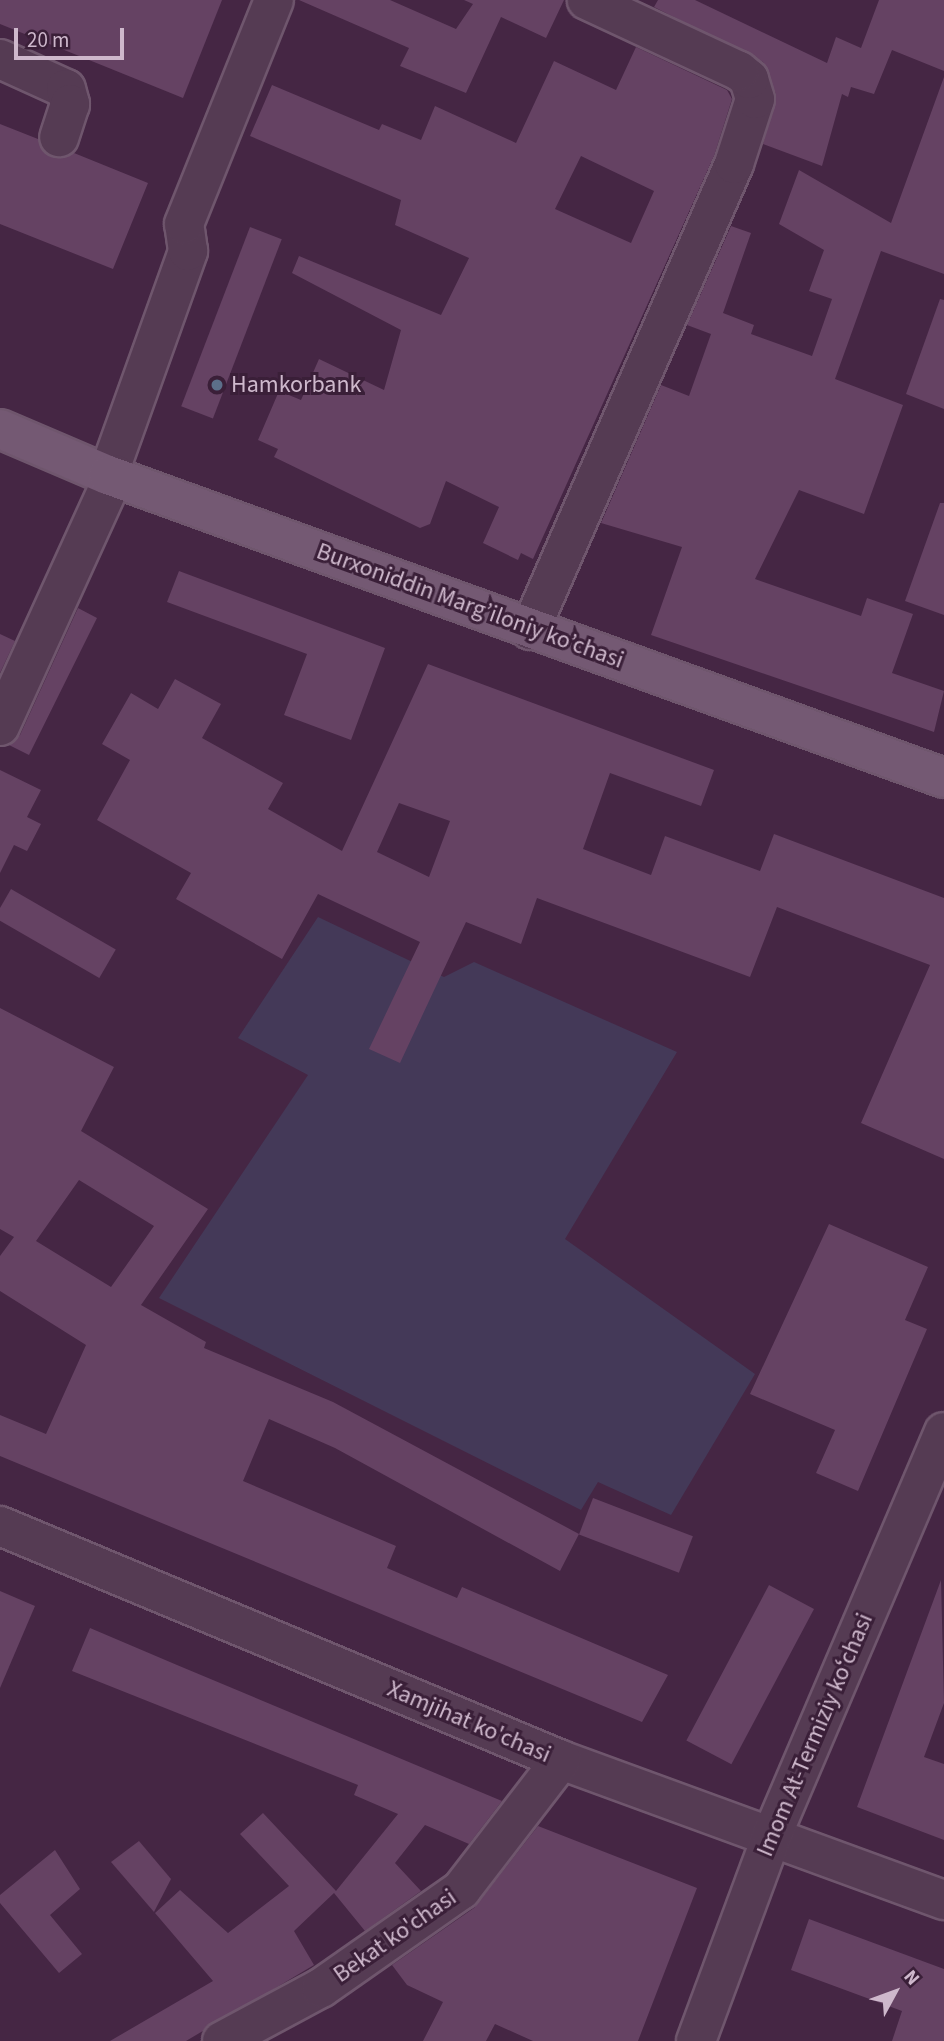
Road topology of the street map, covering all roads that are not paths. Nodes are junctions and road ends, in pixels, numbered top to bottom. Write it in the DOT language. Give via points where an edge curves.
graph roads {
  1 [pos="274,0"];
  2 [pos="587,0"];
  3 [pos="0,59"];
  4 [pos="59,137"];
  5 [pos="0,429"];
  6 [pos="111,475"];
  7 [pos="530,630"];
  8 [pos="0,726"];
  9 [pos="944,778"];
  10 [pos="944,1432"];
  11 [pos="0,1526"];
  12 [pos="562,1760"];
  13 [pos="772,1835"];
  14 [pos="944,1900"];
  15 [pos="222,2041"];
  16 [pos="696,2041"];
  1 -- 6 [label="street" via="184,223 188,251"];
  2 -- 7 [label="street" via="740,71 755,100 734,164"];
  3 -- 4 [label="street" via="66,89 70,104"];
  5 -- 6 [label="main road, Burxoniddin Marg’iloniy ko’chasi"];
  6 -- 7 [label="main road, Burxoniddin Marg’iloniy ko’chasi"];
  6 -- 8 [label="street"];
  7 -- 9 [label="main road, Burxoniddin Marg’iloniy ko’chasi"];
  10 -- 13 [label="street, Imom At-Termiziy koʻchasi"];
  11 -- 12 [label="street, Xamjihat ko'chasi"];
  12 -- 13 [label="street, Xamjihat ko'chasi"];
  12 -- 15 [label="street, Bekat ko'chasi" via="461,1890 321,1989"];
  13 -- 14 [label="street, Xamjihat ko'chasi"];
  13 -- 16 [label="street, Imom At-Termiziy koʻchasi"];
}
